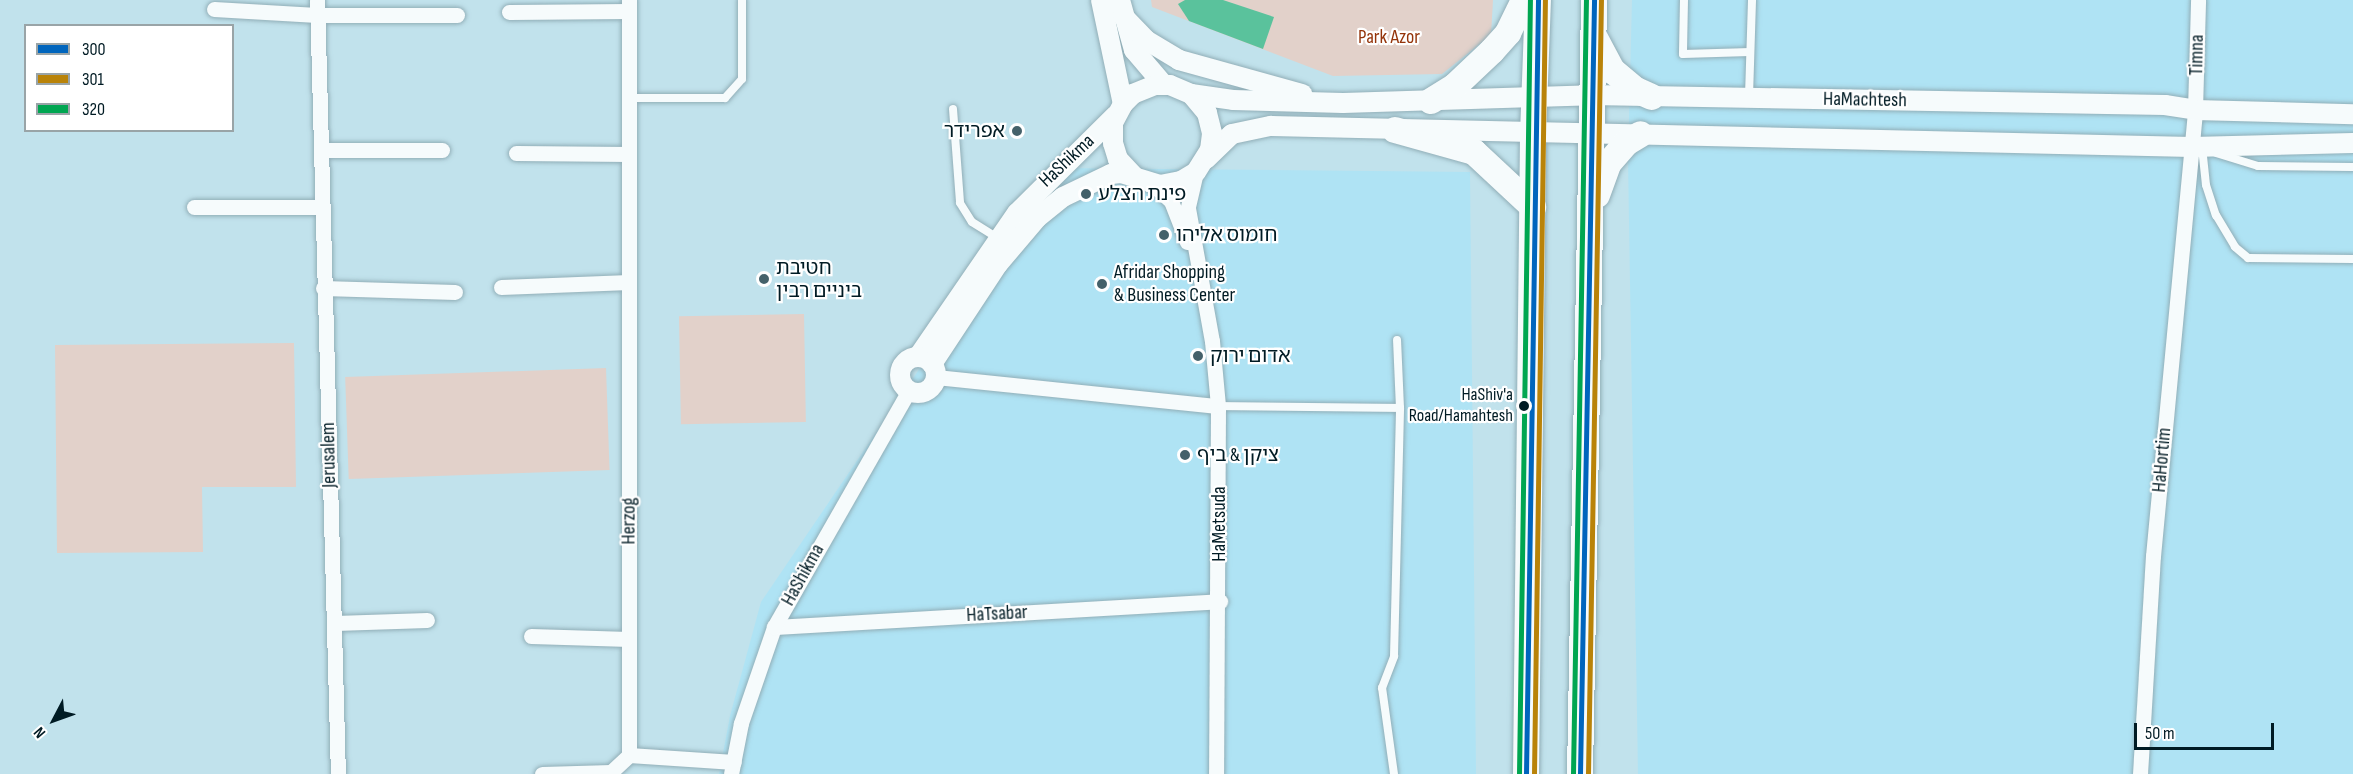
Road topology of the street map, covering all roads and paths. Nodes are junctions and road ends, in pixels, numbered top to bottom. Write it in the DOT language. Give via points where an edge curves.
graph roads {
  1 [pos="742,0"];
  2 [pos="1101,0"];
  3 [pos="1524,0"];
  4 [pos="1538,0"];
  5 [pos="1594,0"];
  6 [pos="1684,0"];
  7 [pos="1752,0"];
  8 [pos="2198,0"];
  9 [pos="629,5"];
  10 [pos="317,8"];
  11 [pos="1121,8"];
  12 [pos="214,9"];
  13 [pos="509,12"];
  14 [pos="457,15"];
  15 [pos="1593,32"];
  16 [pos="1750,52"];
  17 [pos="1163,84"];
  18 [pos="1191,94"];
  19 [pos="1535,95"];
  20 [pos="1592,95"];
  21 [pos="1652,97"];
  22 [pos="629,98"];
  23 [pos="1749,98"];
  24 [pos="1431,101"];
  25 [pos="1342,103"];
  26 [pos="953,109"];
  27 [pos="1119,109"];
  28 [pos="2195,110"];
  29 [pos="2353,114"];
  30 [pos="1395,130"];
  31 [pos="1641,134"];
  32 [pos="1533,135"];
  33 [pos="1590,135"];
  34 [pos="2353,142"];
  35 [pos="2197,147"];
  36 [pos="321,150"];
  37 [pos="441,150"];
  38 [pos="516,153"];
  39 [pos="628,154"];
  40 [pos="1201,165"];
  41 [pos="2353,167"];
  42 [pos="1142,180"];
  43 [pos="194,207"];
  44 [pos="323,207"];
  45 [pos="1533,207"];
  46 [pos="1591,212"];
  47 [pos="998,238"];
  48 [pos="2353,259"];
  49 [pos="1201,275"];
  50 [pos="629,282"];
  51 [pos="501,287"];
  52 [pos="323,288"];
  53 [pos="455,292"];
  54 [pos="1397,340"];
  55 [pos="929,366"];
  56 [pos="909,390"];
  57 [pos="1218,405"];
  58 [pos="1400,408"];
  59 [pos="1220,601"];
  60 [pos="427,620"];
  61 [pos="335,622"];
  62 [pos="774,627"];
  63 [pos="531,636"];
  64 [pos="629,639"];
  65 [pos="629,757"];
  66 [pos="733,768"];
  67 [pos="338,774"];
  68 [pos="542,774"];
  69 [pos="1216,774"];
  70 [pos="1394,774"];
  71 [pos="1526,774"];
  72 [pos="1580,774"];
  73 [pos="2140,774"];
  1 -- 22 [label="lane" via="742,80 725,98"];
  2 -- 27 [label="street"];
  3 -- 24 [label="highway" via="1508,33 1492,51 1455,86"];
  4 -- 19 [label="highway"];
  5 -- 15 [label="highway"];
  6 -- 16 [label="lane" via="1683,54"];
  7 -- 16 [label="lane"];
  8 -- 28 [label="street, Timna"];
  9 -- 13 [label="street, Herzog"];
  9 -- 22 [label="street, Herzog"];
  10 -- 12 [label="street"];
  10 -- 14 [label="street"];
  10 -- 36 [label="street, Jerusalem"];
  11 -- 17 [label="street" via="1134,50"];
  11 -- 25 [label="street" via="1146,40 1179,60"];
  15 -- 20 [label="highway"];
  15 -- 21 [label="highway" via="1613,71 1636,90"];
  16 -- 23 [label="lane"];
  17 -- 18 [label="street"];
  17 -- 27 [label="street" via="1140,89"];
  18 -- 25 [label="street" via="1233,100"];
  18 -- 40 [label="street" via="1210,121 1212,138"];
  19 -- 20 [label="street, HaMachtesh"];
  19 -- 24 [label="street, HaMachtesh"];
  19 -- 32 [label="highway"];
  20 -- 21 [label="street, HaMachtesh"];
  20 -- 33 [label="highway"];
  21 -- 23 [label="street, HaMachtesh"];
  22 -- 39 [label="street, Herzog"];
  23 -- 28 [label="street, HaMachtesh" via="2165,105"];
  24 -- 25 [label="street, HaMachtesh"];
  26 -- 47 [label="lane" via="960,203 972,222"];
  27 -- 42 [label="street" via="1114,149"];
  27 -- 47 [label="street, HaShikma" via="1039,188"];
  28 -- 29 [label="street, HaMachtesh"];
  28 -- 35 [label="street"];
  30 -- 32 [label="street, HaMachtesh"];
  30 -- 40 [label="street, HaMachtesh" via="1249,128 1232,134"];
  30 -- 45 [label="highway" via="1474,152"];
  31 -- 33 [label="street, HaMachtesh"];
  31 -- 35 [label="street, HaMachtesh"];
  31 -- 46 [label="highway" via="1626,143 1608,164"];
  32 -- 33 [label="street, HaMachtesh"];
  32 -- 45 [label="highway"];
  33 -- 46 [label="highway"];
  34 -- 35 [label="street, HaMachtesh"];
  35 -- 41 [label="lane" via="2244,165"];
  35 -- 48 [label="lane" via="2216,215 2235,247 2248,258"];
  35 -- 73 [label="street, HaHortim" via="2153,556"];
  36 -- 37 [label="street"];
  36 -- 44 [label="street, Jerusalem"];
  38 -- 39 [label="street"];
  39 -- 50 [label="street, Herzog"];
  40 -- 42 [label="street" via="1181,181"];
  40 -- 49 [label="street, HaMetsuda" via="1188,208"];
  42 -- 49 [label="street, HaMetsuda" via="1171,201"];
  42 -- 55 [label="street, HaShikma" via="1111,174 1080,186 1037,218 998,264"];
  43 -- 44 [label="street"];
  44 -- 52 [label="street, Jerusalem"];
  45 -- 71 [label="highway"];
  46 -- 72 [label="highway"];
  47 -- 55 [label="street, HaShikma"];
  49 -- 57 [label="street, HaMetsuda"];
  50 -- 51 [label="street"];
  50 -- 64 [label="street, Herzog"];
  52 -- 53 [label="street"];
  52 -- 61 [label="street, Jerusalem"];
  54 -- 58 [label="lane"];
  55 -- 56 [label="street" via="926,391"];
  55 -- 56 [label="street" via="908,360 901,370 901,381"];
  55 -- 57 [label="street"];
  56 -- 62 [label="street, HaShikma"];
  57 -- 58 [label="lane"];
  57 -- 59 [label="street, HaMetsuda"];
  58 -- 70 [label="lane" via="1395,656 1382,688"];
  59 -- 62 [label="street, HaTsabar"];
  59 -- 69 [label="street, HaMetsuda"];
  60 -- 61 [label="street"];
  61 -- 67 [label="street, Jerusalem"];
  62 -- 66 [label="street, HaShikma" via="741,723"];
  63 -- 64 [label="street"];
  64 -- 65 [label="street, Herzog"];
  65 -- 66 [label="street"];
  65 -- 68 [label="street" via="611,772"];
}
